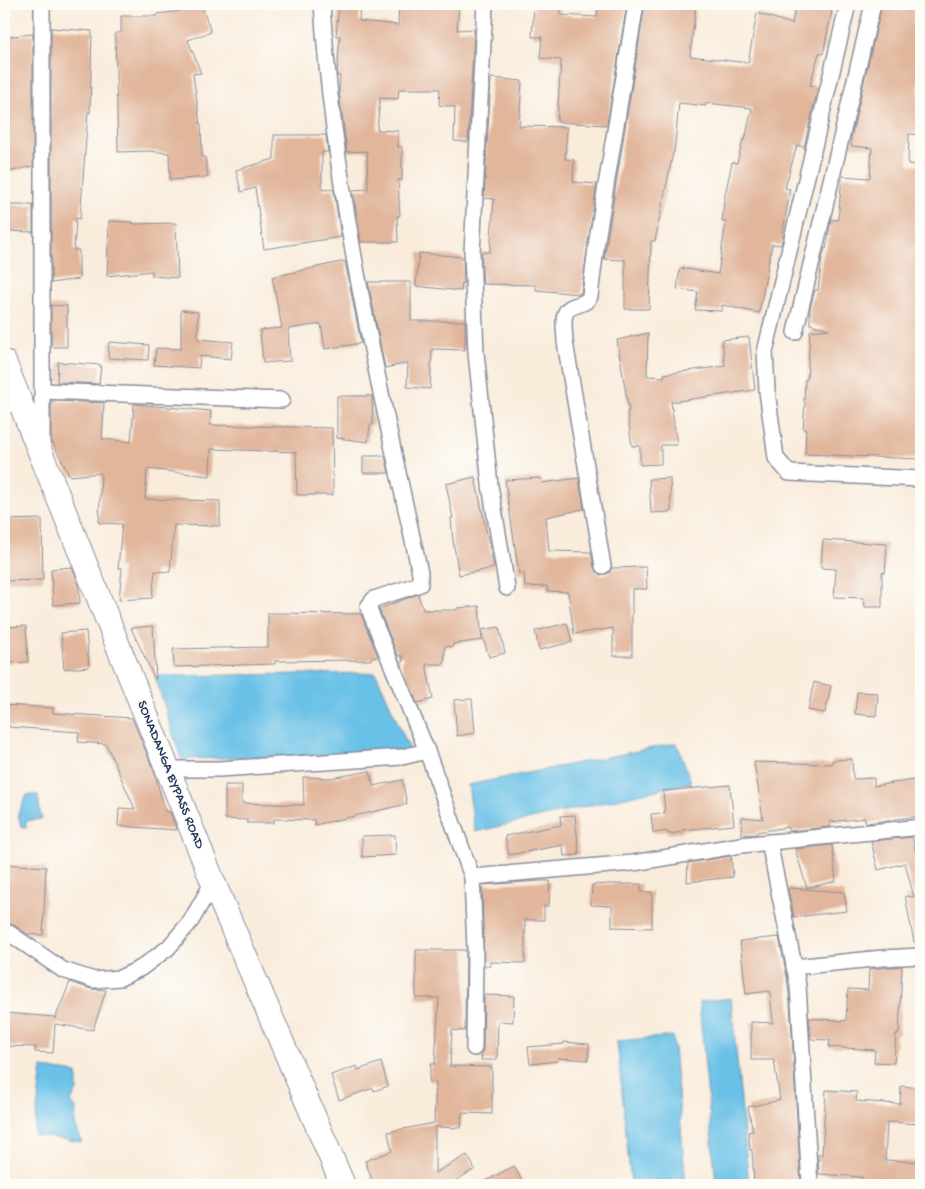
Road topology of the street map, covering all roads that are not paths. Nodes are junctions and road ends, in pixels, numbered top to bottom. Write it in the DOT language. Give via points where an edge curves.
graph roads {
  1 [pos="42,4"];
  2 [pos="322,4"];
  3 [pos="485,4"];
  4 [pos="636,4"];
  5 [pos="848,4"];
  6 [pos="873,4"];
  7 [pos="784,278"];
  8 [pos="807,282"];
  9 [pos="794,332"];
  10 [pos="4,362"];
  11 [pos="43,391"];
  12 [pos="282,400"];
  13 [pos="42,457"];
  14 [pos="921,480"];
  15 [pos="603,566"];
  16 [pos="507,588"];
  17 [pos="427,751"];
  18 [pos="168,769"];
  19 [pos="921,827"];
  20 [pos="769,842"];
  21 [pos="472,877"];
  22 [pos="213,882"];
  23 [pos="4,932"];
  24 [pos="921,956"];
  25 [pos="794,967"];
  26 [pos="474,1048"];
  27 [pos="343,1185"];
  28 [pos="810,1185"];
  1 -- 11 [label="street"];
  2 -- 17 [label="street" via="337,148 353,256 420,573 420,584 374,600 368,607"];
  3 -- 16 [label="street" via="472,253 478,372 490,486"];
  4 -- 15 [label="street" via="596,240 590,296 588,301 568,309 564,321"];
  5 -- 7 [label="street"];
  6 -- 8 [label="street"];
  7 -- 8 [label="street"];
  7 -- 14 [label="street" via="765,352 776,458 789,473"];
  8 -- 9 [label="street"];
  10 -- 13 [label="main road, SONADANGA BYPASS ROAD"];
  11 -- 12 [label="street"];
  11 -- 13 [label="street"];
  13 -- 18 [label="main road, SONADANGA BYPASS ROAD"];
  17 -- 18 [label="street" via="402,757 219,769"];
  17 -- 21 [label="street"];
  18 -- 22 [label="main road, SONADANGA BYPASS ROAD"];
  19 -- 20 [label="street"];
  20 -- 21 [label="street" via="633,863"];
  20 -- 25 [label="street"];
  21 -- 26 [label="street"];
  22 -- 23 [label="street" via="191,921 168,948 142,968 120,978 94,980 63,970"];
  22 -- 27 [label="main road, SONADANGA BYPASS ROAD"];
  24 -- 25 [label="street"];
  25 -- 28 [label="street" via="798,985"];
}
